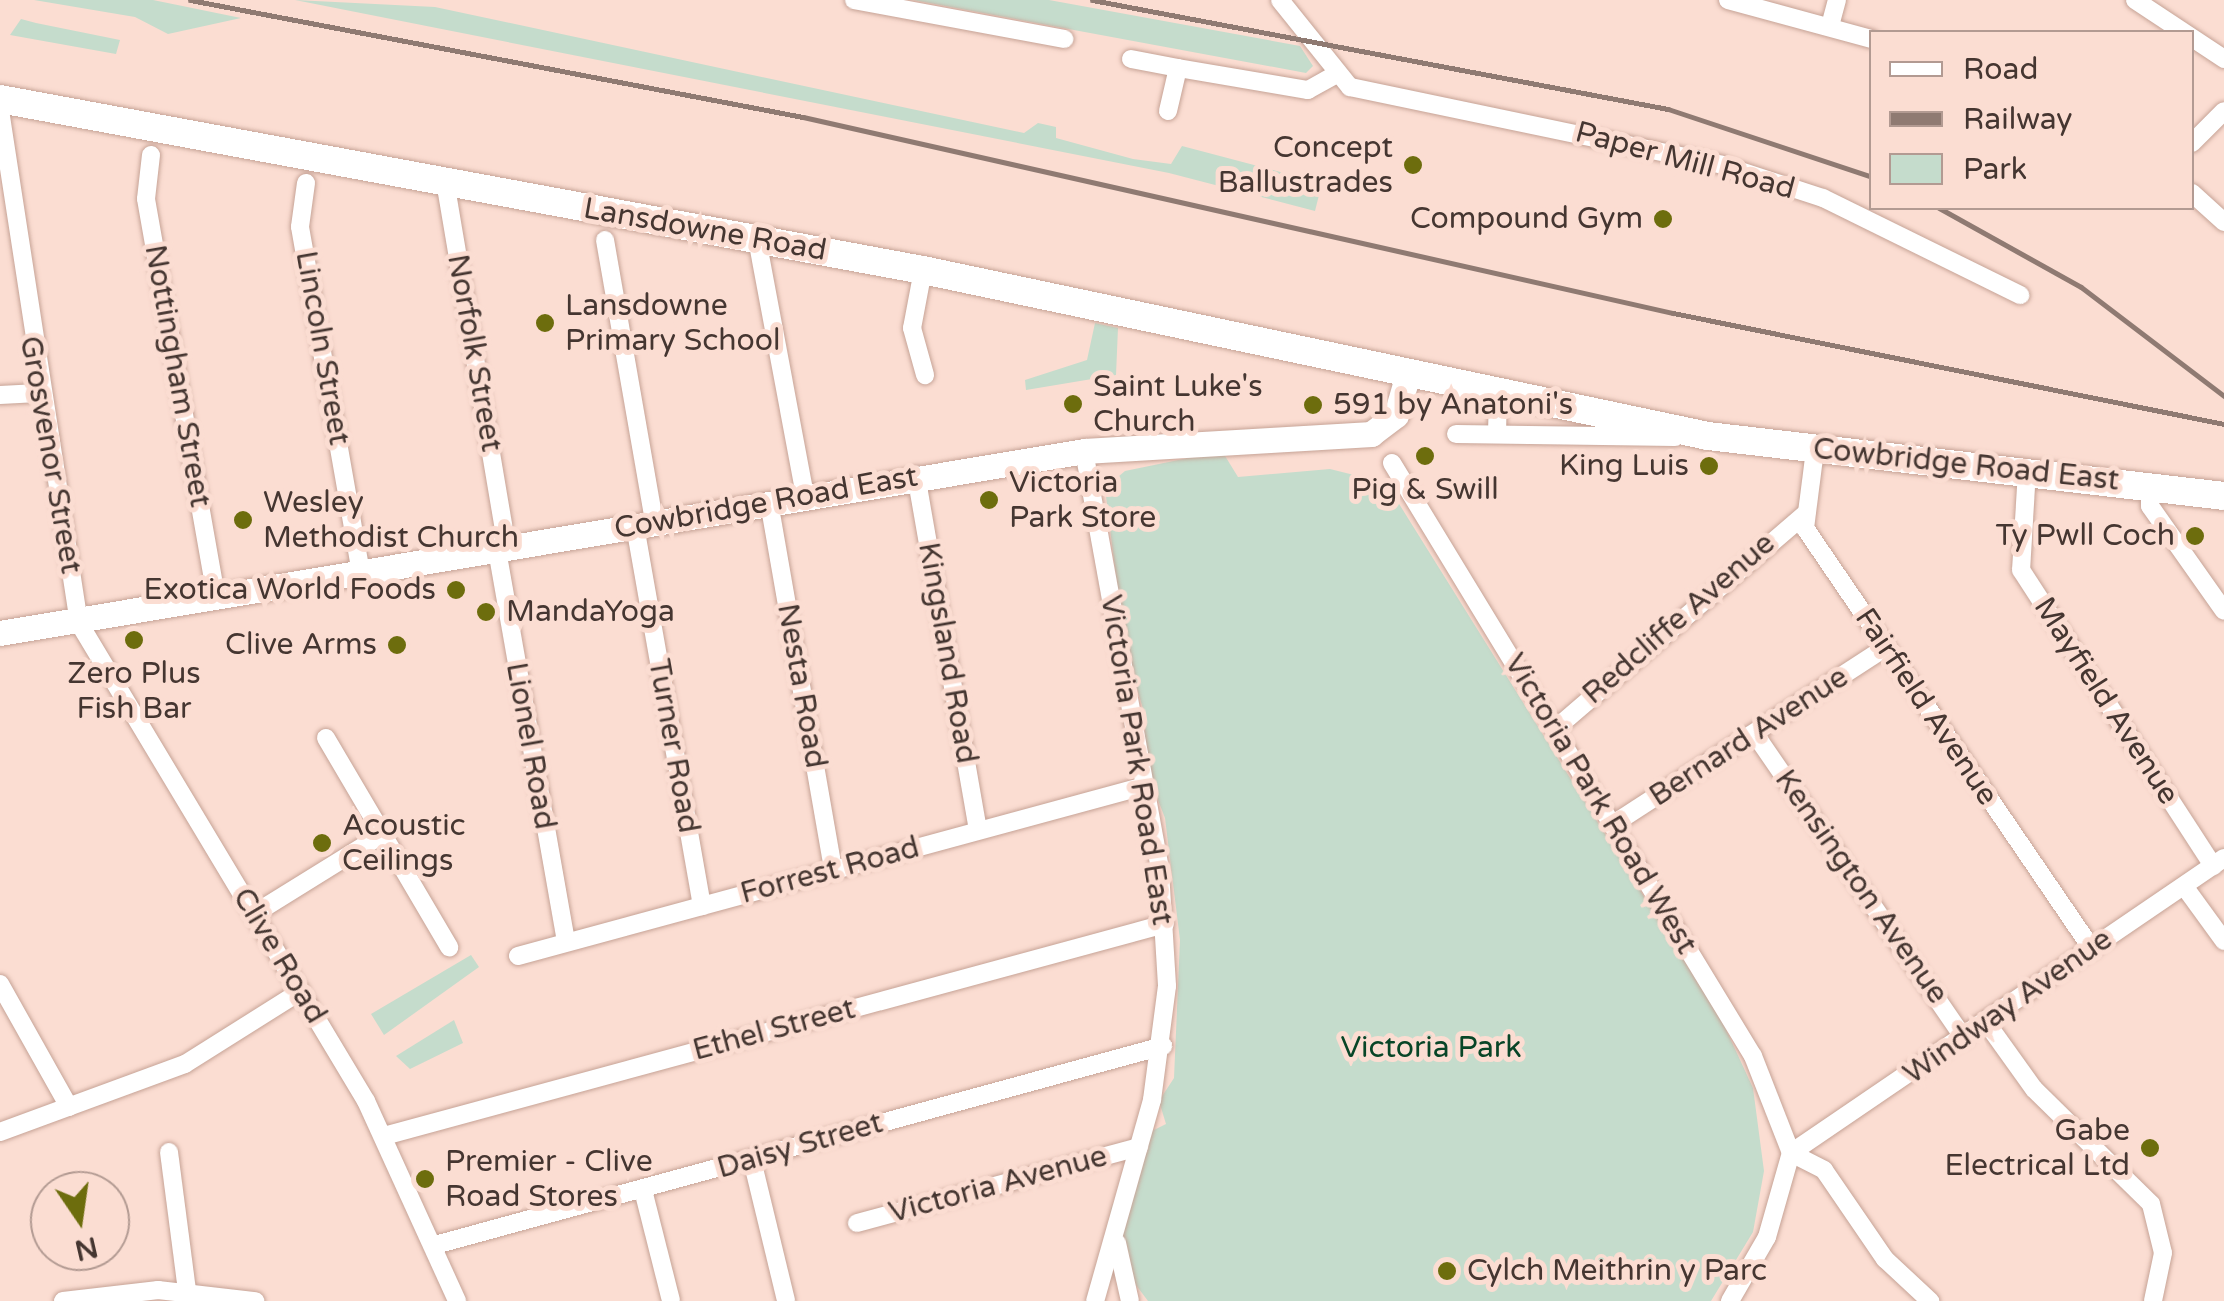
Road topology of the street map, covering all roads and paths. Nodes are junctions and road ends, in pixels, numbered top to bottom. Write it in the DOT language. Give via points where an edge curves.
graph roads {
  1 [pos="854,0"];
  2 [pos="1280,0"];
  3 [pos="1728,0"];
  4 [pos="1837,0"];
  5 [pos="2134,0"];
  6 [pos="1830,26"];
  7 [pos="2181,30"];
  8 [pos="1064,39"];
  9 [pos="1869,39"];
  10 [pos="2194,39"];
  11 [pos="2224,58"];
  12 [pos="1132,59"];
  13 [pos="1178,68"];
  14 [pos="1333,76"];
  15 [pos="0,98"];
  16 [pos="0,110"];
  17 [pos="1168,110"];
  18 [pos="2224,111"];
  19 [pos="2194,141"];
  20 [pos="150,155"];
  21 [pos="445,181"];
  22 [pos="306,182"];
  23 [pos="2194,195"];
  24 [pos="2224,222"];
  25 [pos="756,239"];
  26 [pos="606,240"];
  27 [pos="923,270"];
  28 [pos="2020,295"];
  29 [pos="1408,374"];
  30 [pos="924,375"];
  31 [pos="38,393"];
  32 [pos="1498,394"];
  33 [pos="0,396"];
  34 [pos="1456,434"];
  35 [pos="1497,434"];
  36 [pos="1708,436"];
  37 [pos="1815,450"];
  38 [pos="1084,451"];
  39 [pos="1392,463"];
  40 [pos="2027,470"];
  41 [pos="916,476"];
  42 [pos="2150,484"];
  43 [pos="805,496"];
  44 [pos="2224,496"];
  45 [pos="769,502"];
  46 [pos="1806,513"];
  47 [pos="644,524"];
  48 [pos="500,537"];
  49 [pos="361,574"];
  50 [pos="216,597"];
  51 [pos="2224,611"];
  52 [pos="79,622"];
  53 [pos="0,633"];
  54 [pos="1885,648"];
  55 [pos="1554,730"];
  56 [pos="1757,737"];
  57 [pos="326,738"];
  58 [pos="1144,786"];
  59 [pos="1612,825"];
  60 [pos="978,830"];
  61 [pos="383,834"];
  62 [pos="2218,862"];
  63 [pos="834,870"];
  64 [pos="2184,886"];
  65 [pos="702,906"];
  66 [pos="254,914"];
  67 [pos="1165,924"];
  68 [pos="566,942"];
  69 [pos="2224,942"];
  70 [pos="450,947"];
  71 [pos="2092,949"];
  72 [pos="518,956"];
  73 [pos="0,984"];
  74 [pos="301,991"];
  75 [pos="1986,1022"];
  76 [pos="1964,1038"];
  77 [pos="1163,1046"];
  78 [pos="70,1107"];
  79 [pos="0,1132"];
  80 [pos="384,1136"];
  81 [pos="1139,1147"];
  82 [pos="169,1152"];
  83 [pos="1791,1153"];
  84 [pos="752,1160"];
  85 [pos="643,1190"];
  86 [pos="1125,1199"];
  87 [pos="857,1223"];
  88 [pos="436,1245"];
  89 [pos="187,1291"];
  90 [pos="158,1296"];
  91 [pos="64,1301"];
  92 [pos="255,1301"];
  93 [pos="456,1301"];
  94 [pos="671,1301"];
  95 [pos="786,1301"];
  96 [pos="1095,1301"];
  97 [pos="1130,1301"];
  98 [pos="1730,1301"];
  99 [pos="1930,1301"];
  100 [pos="2153,1301"];
  1 -- 8 [label="street" via="1007,37"];
  2 -- 14 [label="street"];
  3 -- 6 [label="street"];
  4 -- 6 [label="street"];
  5 -- 7 [label="street"];
  6 -- 9 [label="street"];
  10 -- 11 [label="street"];
  12 -- 13 [label="street"];
  13 -- 14 [label="street" via="1308,90"];
  13 -- 17 [label="street"];
  14 -- 28 [label="street, Paper Mill Road" via="1363,91 1722,164 1838,205"];
  15 -- 21 [label="main road, Lansdowne Road"];
  16 -- 31 [label="street, Grosvenor Street"];
  18 -- 19 [label="street"];
  20 -- 50 [label="street, Nottingham Street" via="146,199"];
  21 -- 25 [label="main road, Lansdowne Road"];
  21 -- 48 [label="street, Norfolk Street"];
  22 -- 49 [label="street, Lincoln Street" via="300,226"];
  23 -- 24 [label="street"];
  25 -- 27 [label="main road, Lansdowne Road"];
  25 -- 43 [label="street"];
  26 -- 47 [label="street, Turner Road"];
  27 -- 29 [label="main road, Lansdowne Road"];
  27 -- 30 [label="street" via="912,328"];
  29 -- 32 [label="main road, Cowbridge Road East"];
  29 -- 38 [label="street, Cowbridge Road East" via="1396,415 1371,434"];
  31 -- 33 [label="street"];
  31 -- 52 [label="street, Grosvenor Street"];
  32 -- 35 [label="street"];
  32 -- 36 [label="main road, Cowbridge Road East"];
  34 -- 35 [label="street, Cowbridge Road East"];
  35 -- 36 [label="street, Cowbridge Road East"];
  36 -- 37 [label="main road, Cowbridge Road East"];
  37 -- 40 [label="main road, Cowbridge Road East"];
  37 -- 46 [label="street"];
  38 -- 41 [label="street, Cowbridge Road East"];
  38 -- 58 [label="street, Victoria Park Road East"];
  39 -- 55 [label="street, Victoria Park Road West"];
  40 -- 42 [label="main road, Cowbridge Road East"];
  40 -- 62 [label="street, Mayfield Avenue" via="2021,570"];
  41 -- 43 [label="street, Cowbridge Road East"];
  41 -- 60 [label="street, Kingsland Road"];
  42 -- 44 [label="main road, Cowbridge Road East"];
  42 -- 51 [label="street" via="2150,506"];
  43 -- 45 [label="street, Cowbridge Road East"];
  45 -- 47 [label="street, Cowbridge Road East"];
  45 -- 63 [label="street, Nesta Road"];
  46 -- 54 [label="street, Fairfield Avenue" via="1805,528"];
  46 -- 55 [label="street, Redcliffe Avenue"];
  47 -- 48 [label="street, Cowbridge Road East"];
  47 -- 65 [label="street, Turner Road"];
  48 -- 49 [label="street, Cowbridge Road East"];
  48 -- 68 [label="street, Lionel Road"];
  49 -- 50 [label="street, Cowbridge Road East"];
  50 -- 52 [label="street, Cowbridge Road East"];
  52 -- 53 [label="street, Cowbridge Road East"];
  52 -- 66 [label="street, Clive Road"];
  54 -- 56 [label="street, Bernard Avenue"];
  54 -- 71 [label="street, Fairfield Avenue"];
  55 -- 59 [label="street, Victoria Park Road West"];
  56 -- 59 [label="street, Bernard Avenue"];
  56 -- 76 [label="street, Kensington Avenue"];
  57 -- 61 [label="street"];
  58 -- 60 [label="street, Forrest Road"];
  58 -- 67 [label="street, Victoria Park Road East"];
  59 -- 83 [label="street, Victoria Park Road West" via="1760,1068"];
  60 -- 63 [label="street, Forrest Road"];
  61 -- 66 [label="street"];
  61 -- 70 [label="street"];
  62 -- 64 [label="street, Windway Avenue"];
  63 -- 65 [label="street, Forrest Road"];
  64 -- 69 [label="street"];
  64 -- 71 [label="street, Windway Avenue"];
  65 -- 68 [label="street, Forrest Road"];
  66 -- 74 [label="street, Clive Road"];
  67 -- 77 [label="street, Victoria Park Road East"];
  67 -- 80 [label="street, Ethel Street"];
  68 -- 72 [label="street, Forrest Road"];
  71 -- 75 [label="street, Windway Avenue"];
  73 -- 78 [label="street"];
  74 -- 78 [label="street" via="184,1064"];
  74 -- 80 [label="street, Clive Road"];
  75 -- 76 [label="street, Windway Avenue"];
  75 -- 100 [label="street" via="2042,1097 2151,1204 2163,1253"];
  76 -- 83 [label="street, Windway Avenue"];
  77 -- 81 [label="street, Victoria Park Road East"];
  77 -- 84 [label="street, Daisy Street"];
  78 -- 79 [label="street"];
  80 -- 88 [label="street, Clive Road"];
  81 -- 86 [label="street, Victoria Park Road East"];
  81 -- 87 [label="street, Victoria Avenue"];
  82 -- 89 [label="street"];
  83 -- 98 [label="street" via="1767,1236"];
  83 -- 99 [label="street" via="1824,1170 1885,1258"];
  84 -- 85 [label="street, Daisy Street"];
  84 -- 95 [label="street"];
  85 -- 88 [label="street, Daisy Street"];
  85 -- 94 [label="street"];
  86 -- 96 [label="street, Victoria Park Road East"];
  86 -- 97 [label="street" via="1117,1259"];
  88 -- 93 [label="street, Clive Road"];
  89 -- 90 [label="street"];
  89 -- 92 [label="street"];
  90 -- 91 [label="street"];
}
